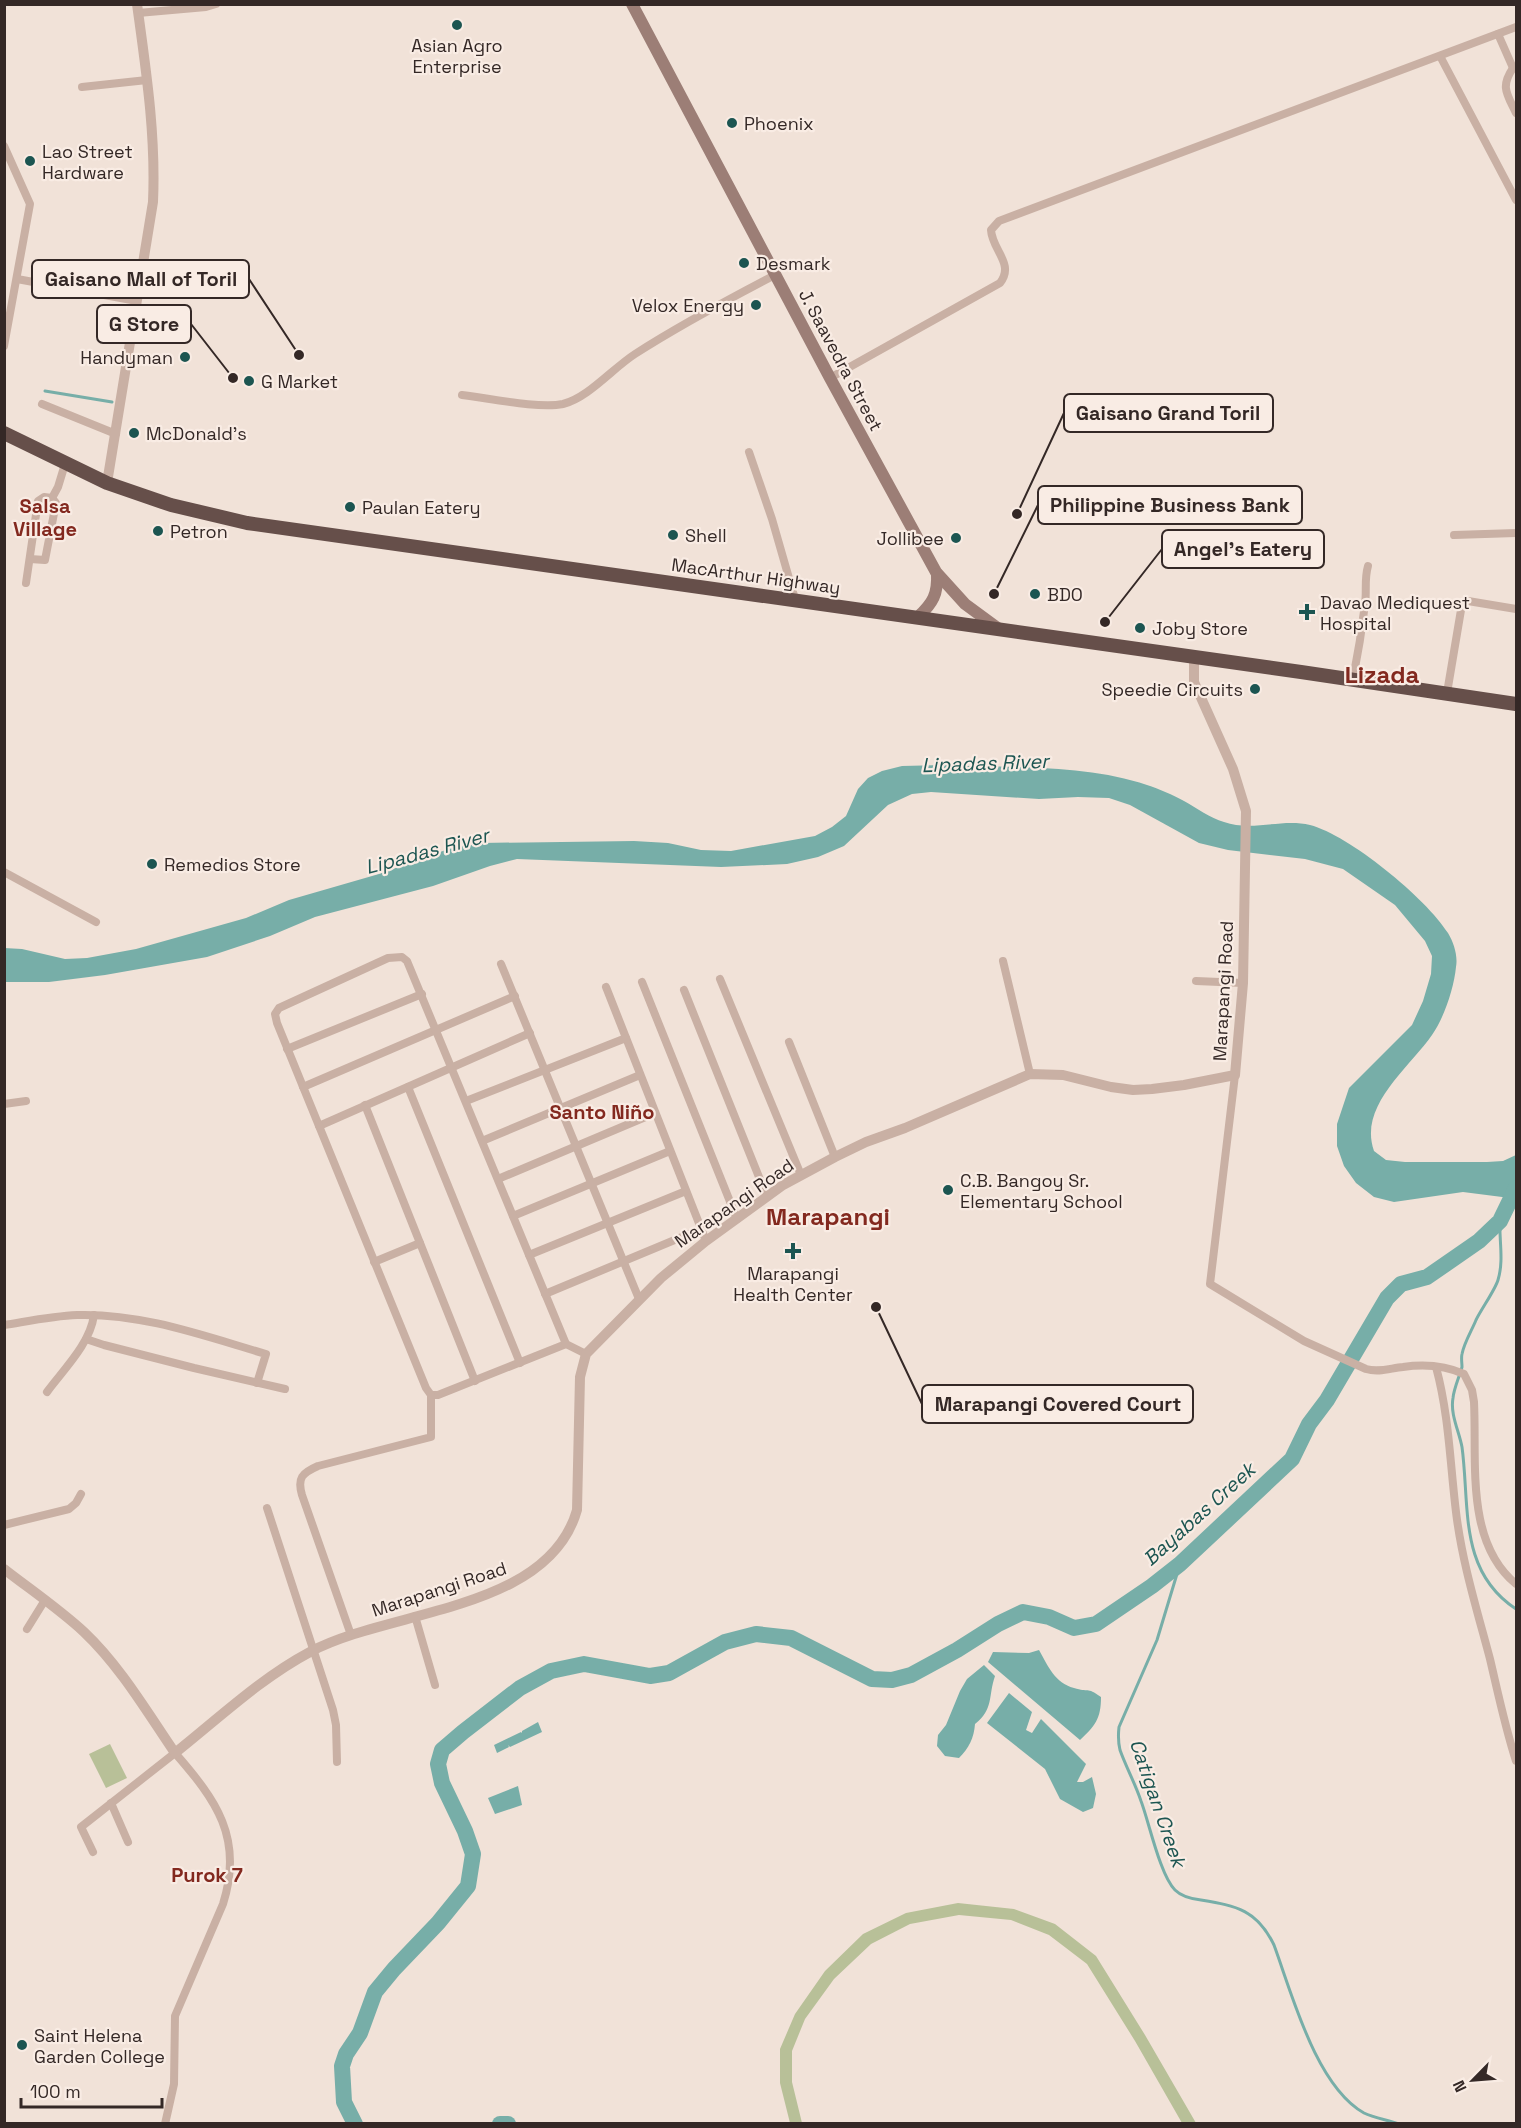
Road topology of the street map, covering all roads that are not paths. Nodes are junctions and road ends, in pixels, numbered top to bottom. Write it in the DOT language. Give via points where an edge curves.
graph roads {
  1 [pos="216,4"];
  2 [pos="633,4"];
  3 [pos="138,9"];
  4 [pos="1516,27"];
  5 [pos="1498,34"];
  6 [pos="1440,56"];
  7 [pos="1515,68"];
  8 [pos="147,80"];
  9 [pos="82,87"];
  10 [pos="1516,113"];
  11 [pos="5,146"];
  12 [pos="1516,200"];
  13 [pos="775,275"];
  14 [pos="17,279"];
  15 [pos="137,301"];
  16 [pos="7,323"];
  17 [pos="4,346"];
  18 [pos="830,378"];
  19 [pos="462,395"];
  20 [pos="42,404"];
  21 [pos="4,433"];
  22 [pos="116,434"];
  23 [pos="749,452"];
  24 [pos="65,464"];
  25 [pos="107,483"];
  26 [pos="52,498"];
  27 [pos="1516,533"];
  28 [pos="1454,535"];
  29 [pos="30,559"];
  30 [pos="1368,566"];
  31 [pos="936,572"];
  32 [pos="26,583"];
  33 [pos="795,600"];
  34 [pos="1516,609"];
  35 [pos="918,617"];
  36 [pos="999,629"];
  37 [pos="1194,657"];
  38 [pos="1353,679"];
  39 [pos="1448,693"];
  40 [pos="1516,701"];
  41 [pos="4,872"];
  42 [pos="96,922"];
  43 [pos="1003,961"];
  44 [pos="501,964"];
  45 [pos="720,979"];
  46 [pos="1196,981"];
  47 [pos="642,982"];
  48 [pos="1243,983"];
  49 [pos="606,987"];
  50 [pos="684,990"];
  51 [pos="422,994"];
  52 [pos="515,996"];
  53 [pos="436,1030"];
  54 [pos="530,1033"];
  55 [pos="626,1038"];
  56 [pos="789,1042"];
  57 [pos="287,1049"];
  58 [pos="452,1067"];
  59 [pos="546,1070"];
  60 [pos="1030,1074"];
  61 [pos="640,1075"];
  62 [pos="1235,1075"];
  63 [pos="303,1087"];
  64 [pos="408,1087"];
  65 [pos="26,1101"];
  66 [pos="466,1101"];
  67 [pos="4,1104"];
  68 [pos="365,1106"];
  69 [pos="561,1108"];
  70 [pos="655,1113"];
  71 [pos="319,1126"];
  72 [pos="482,1141"];
  73 [pos="577,1146"];
  74 [pos="670,1151"];
  75 [pos="835,1157"];
  76 [pos="801,1175"];
  77 [pos="498,1179"];
  78 [pos="592,1184"];
  79 [pos="686,1191"];
  80 [pos="767,1197"];
  81 [pos="513,1216"];
  82 [pos="737,1219"];
  83 [pos="608,1223"];
  84 [pos="701,1229"];
  85 [pos="706,1241"];
  86 [pos="420,1243"];
  87 [pos="529,1255"];
  88 [pos="624,1261"];
  89 [pos="374,1262"];
  90 [pos="545,1294"];
  91 [pos="639,1299"];
  92 [pos="94,1315"];
  93 [pos="4,1325"];
  94 [pos="86,1339"];
  95 [pos="566,1344"];
  96 [pos="586,1354"];
  97 [pos="520,1363"];
  98 [pos="1436,1367"];
  99 [pos="475,1381"];
  100 [pos="257,1383"];
  101 [pos="285,1389"];
  102 [pos="47,1392"];
  103 [pos="431,1395"];
  104 [pos="81,1494"];
  105 [pos="267,1508"];
  106 [pos="4,1525"];
  107 [pos="4,1569"];
  108 [pos="1516,1584"];
  109 [pos="45,1600"];
  110 [pos="415,1616"];
  111 [pos="27,1629"];
  112 [pos="351,1635"];
  113 [pos="312,1651"];
  114 [pos="435,1685"];
  115 [pos="175,1752"];
  116 [pos="1516,1761"];
  117 [pos="337,1762"];
  118 [pos="111,1803"];
  119 [pos="128,1842"];
  120 [pos="93,1852"];
  121 [pos="165,2124"];
  1 -- 3 [label="street" via="206,8"];
  2 -- 13 [label="main road, J. Saavedra Street"];
  3 -- 8 [label="street"];
  4 -- 5 [label="street"];
  5 -- 6 [label="street"];
  5 -- 7 [label="street"];
  6 -- 12 [label="street"];
  6 -- 18 [label="street" via="999,221 991,230 1005,263 1000,283"];
  7 -- 10 [label="street" via="1506,78 1504,88"];
  8 -- 9 [label="street"];
  8 -- 15 [label="street" via="155,155 153,202"];
  11 -- 14 [label="street" via="30,204"];
  13 -- 18 [label="main road, J. Saavedra Street"];
  13 -- 19 [label="street" via="691,319 564,404 540,405"];
  14 -- 15 [label="street"];
  14 -- 16 [label="street"];
  15 -- 22 [label="street"];
  16 -- 17 [label="street"];
  18 -- 31 [label="main road, J. Saavedra Street"];
  20 -- 22 [label="street"];
  21 -- 24 [label="highway, MacArthur Highway"];
  22 -- 25 [label="street"];
  23 -- 33 [label="street"];
  24 -- 25 [label="highway, MacArthur Highway"];
  24 -- 26 [label="street"];
  25 -- 33 [label="highway, MacArthur Highway" via="171,505 247,523"];
  26 -- 29 [label="street" via="39,501"];
  26 -- 29 [label="street" via="56,503 45,560"];
  27 -- 28 [label="street"];
  29 -- 32 [label="street"];
  30 -- 38 [label="street"];
  31 -- 35 [label="main road" via="936,595"];
  31 -- 36 [label="main road, J. Saavedra Street" via="964,604"];
  33 -- 35 [label="highway, MacArthur Highway"];
  34 -- 39 [label="street" via="1464,603"];
  35 -- 36 [label="highway, MacArthur Highway"];
  36 -- 37 [label="highway, MacArthur Highway"];
  37 -- 38 [label="highway, MacArthur Highway"];
  37 -- 48 [label="street, Marapangi Road" via="1194,682 1243,800"];
  38 -- 39 [label="highway, MacArthur Highway"];
  39 -- 40 [label="highway, MacArthur Highway"];
  41 -- 42 [label="street"];
  43 -- 60 [label="street"];
  44 -- 52 [label="street"];
  45 -- 76 [label="street"];
  46 -- 48 [label="street"];
  47 -- 82 [label="street"];
  48 -- 62 [label="street, Marapangi Road"];
  49 -- 55 [label="street"];
  50 -- 80 [label="street"];
  51 -- 53 [label="street"];
  51 -- 57 [label="street"];
  51 -- 57 [label="street" via="407,961 402,957 388,958 276,1011 275,1019"];
  52 -- 53 [label="street"];
  52 -- 54 [label="street"];
  53 -- 58 [label="street"];
  53 -- 63 [label="street"];
  54 -- 58 [label="street"];
  54 -- 59 [label="street"];
  55 -- 59 [label="street"];
  55 -- 61 [label="street"];
  56 -- 75 [label="street"];
  57 -- 63 [label="street"];
  58 -- 64 [label="street"];
  58 -- 66 [label="street"];
  59 -- 66 [label="street"];
  59 -- 69 [label="street"];
  60 -- 62 [label="street, Marapangi Road" via="1055,1074 1133,1090"];
  60 -- 75 [label="street, Marapangi Road"];
  61 -- 69 [label="street"];
  61 -- 70 [label="street"];
  62 -- 98 [label="street" via="1210,1284 1288,1332 1366,1369"];
  63 -- 71 [label="street"];
  64 -- 68 [label="street"];
  64 -- 97 [label="street"];
  65 -- 67 [label="street"];
  66 -- 72 [label="street"];
  68 -- 71 [label="street"];
  68 -- 86 [label="street"];
  69 -- 72 [label="street"];
  69 -- 73 [label="street"];
  70 -- 73 [label="street"];
  70 -- 74 [label="street"];
  71 -- 89 [label="street"];
  72 -- 77 [label="street"];
  73 -- 77 [label="street"];
  73 -- 78 [label="street"];
  74 -- 78 [label="street"];
  74 -- 79 [label="street"];
  75 -- 76 [label="street, Marapangi Road"];
  76 -- 80 [label="street, Marapangi Road"];
  77 -- 81 [label="street"];
  78 -- 81 [label="street"];
  78 -- 83 [label="street"];
  79 -- 83 [label="street"];
  79 -- 84 [label="street"];
  80 -- 82 [label="street, Marapangi Road"];
  81 -- 87 [label="street"];
  82 -- 85 [label="street, Marapangi Road"];
  83 -- 87 [label="street"];
  83 -- 88 [label="street"];
  84 -- 85 [label="street"];
  84 -- 88 [label="street"];
  85 -- 91 [label="street, Marapangi Road"];
  86 -- 89 [label="street"];
  86 -- 99 [label="street"];
  87 -- 90 [label="street"];
  88 -- 90 [label="street"];
  88 -- 91 [label="street"];
  89 -- 103 [label="street"];
  90 -- 95 [label="street"];
  91 -- 96 [label="street, Marapangi Road"];
  92 -- 93 [label="street"];
  92 -- 94 [label="street"];
  92 -- 100 [label="street" via="174,1327 266,1354"];
  94 -- 100 [label="street"];
  94 -- 102 [label="street"];
  95 -- 96 [label="street"];
  95 -- 97 [label="street"];
  96 -- 110 [label="street, Marapangi Road" via="580,1377 577,1510 566,1537 538,1567 518,1581"];
  97 -- 99 [label="street"];
  98 -- 108 [label="street" via="1460,1372 1469,1381 1474,1402 1477,1492 1483,1530 1501,1570"];
  98 -- 116 [label="street" via="1448,1428 1465,1566"];
  99 -- 103 [label="street"];
  100 -- 101 [label="street"];
  103 -- 112 [label="street" via="431,1437 318,1466 300,1479 302,1495"];
  104 -- 106 [label="street" via="69,1509"];
  105 -- 113 [label="street"];
  107 -- 109 [label="street"];
  109 -- 111 [label="street"];
  109 -- 115 [label="street" via="96,1644"];
  110 -- 112 [label="street, Marapangi Road"];
  110 -- 114 [label="street"];
  112 -- 113 [label="street, Marapangi Road"];
  113 -- 115 [label="street, Marapangi Road"];
  113 -- 117 [label="street" via="336,1725"];
  115 -- 118 [label="street"];
  115 -- 121 [label="street" via="218,1809 230,1866 223,1904 175,2016 174,2084"];
  118 -- 119 [label="street"];
  118 -- 120 [label="street" via="81,1827"];
}
